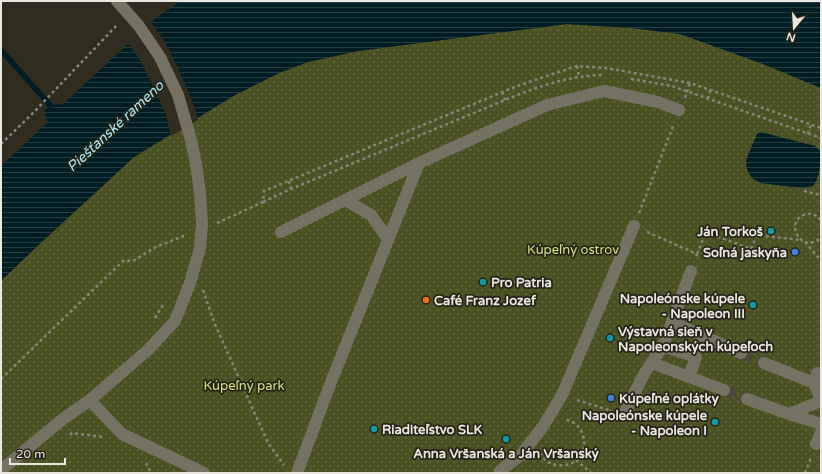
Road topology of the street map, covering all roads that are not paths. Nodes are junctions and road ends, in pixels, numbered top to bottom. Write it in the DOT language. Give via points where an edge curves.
graph roads {
  1 [pos="117,1"];
  2 [pos="679,110"];
  3 [pos="419,163"];
  4 [pos="345,200"];
  5 [pos="634,226"];
  6 [pos="281,232"];
  7 [pos="388,239"];
  8 [pos="691,271"];
  9 [pos="672,322"];
  10 [pos="703,336"];
  11 [pos="663,346"];
  12 [pos="741,353"];
  13 [pos="696,357"];
  14 [pos="652,363"];
  15 [pos="764,363"];
  16 [pos="689,377"];
  17 [pos="724,390"];
  18 [pos="747,399"];
  19 [pos="90,400"];
  20 [pos="821,401"];
  21 [pos="626,410"];
  22 [pos="789,414"];
  23 [pos="821,424"];
  24 [pos="821,432"];
  25 [pos="816,444"];
  26 [pos="1,470"];
  27 [pos="293,471"];
  28 [pos="204,473"];
  29 [pos="499,473"];
  1 -- 19 [label="street" via="160,56 178,95 196,164 200,193 200,248 186,297 175,321 148,350"];
  2 -- 3 [label="street" via="658,102 604,91 547,106"];
  3 -- 4 [label="street"];
  3 -- 7 [label="street"];
  4 -- 6 [label="street"];
  4 -- 7 [label="street" via="371,215"];
  5 -- 29 [label="street" via="562,395 542,428 521,455"];
  7 -- 27 [label="street"];
  8 -- 9 [label="street"];
  9 -- 10 [label="street"];
  9 -- 11 [label="street"];
  10 -- 12 [label="street"];
  10 -- 13 [label="street"];
  11 -- 13 [label="street"];
  11 -- 14 [label="street"];
  13 -- 16 [label="street"];
  14 -- 16 [label="street"];
  14 -- 21 [label="street"];
  15 -- 20 [label="street" via="816,378"];
  16 -- 17 [label="street"];
  18 -- 22 [label="street"];
  19 -- 26 [label="street"];
  19 -- 28 [label="street" via="122,434"];
  20 -- 22 [label="street"];
  22 -- 23 [label="street"];
  24 -- 25 [label="street"];
}
